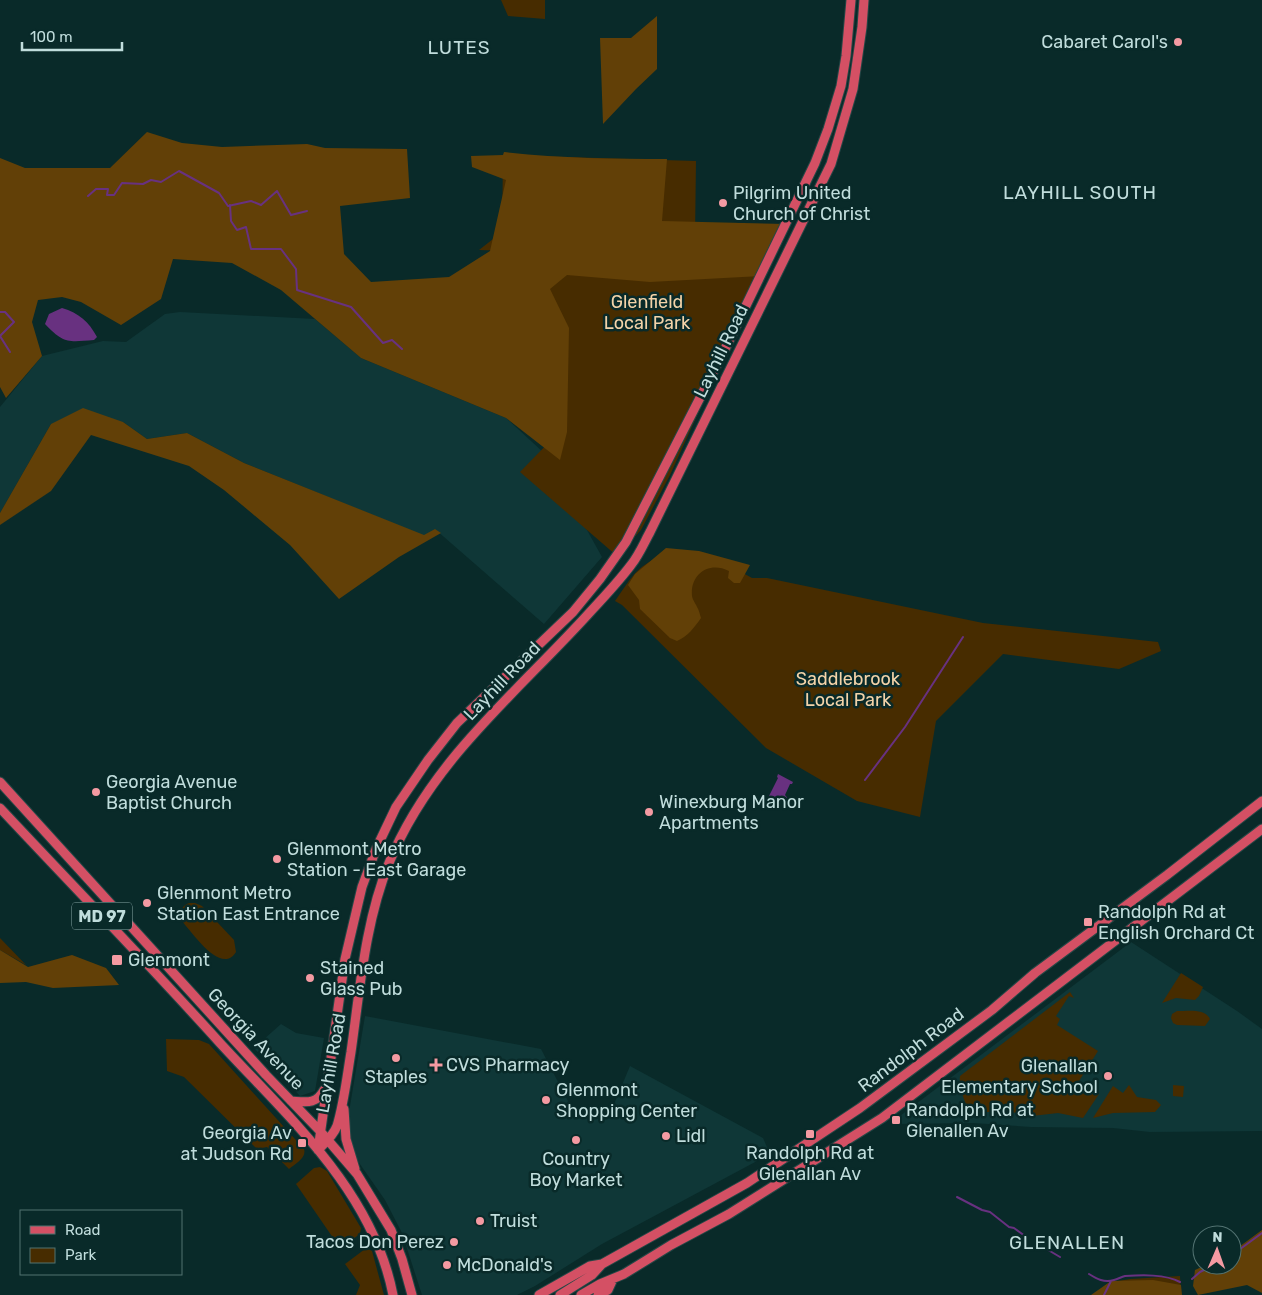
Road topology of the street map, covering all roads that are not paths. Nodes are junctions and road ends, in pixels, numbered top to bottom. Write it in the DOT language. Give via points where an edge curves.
graph roads {
  1 [pos="851,0"];
  2 [pos="864,0"];
  3 [pos="0,782"];
  4 [pos="1262,801"];
  5 [pos="0,808"];
  6 [pos="1262,829"];
  7 [pos="327,1083"];
  8 [pos="345,1085"];
  9 [pos="291,1101"];
  10 [pos="320,1131"];
  11 [pos="328,1141"];
  12 [pos="318,1150"];
  13 [pos="357,1174"];
  14 [pos="602,1264"];
  15 [pos="613,1279"];
  16 [pos="393,1295"];
  17 [pos="412,1295"];
  18 [pos="539,1295"];
  19 [pos="560,1295"];
  20 [pos="581,1295"];
  21 [pos="598,1295"];
  1 -- 7 [label="main road, Layhill Road" via="841,86 815,163 626,542 573,612 457,724 396,807 362,888 345,959"];
  2 -- 8 [label="main road, Layhill Road" via="853,89 831,164 650,532 632,564 612,588 482,724 434,782 405,830 380,887 374,910"];
  3 -- 9 [label="main road, Georgia Avenue / MD 97"];
  4 -- 14 [label="main road, Randolph Road" via="1035,973 992,1010 851,1114 747,1183"];
  5 -- 12 [label="main road, Georgia Avenue / MD 97"];
  6 -- 15 [label="main road, Randolph Road" via="882,1118 779,1184"];
  7 -- 9 [label="main road" via="320,1098"];
  7 -- 10 [label="main road, Layhill Road"];
  8 -- 11 [label="main road, Layhill Road" via="336,1127"];
  8 -- 13 [label="main road" via="344,1132"];
  9 -- 10 [label="main road, Georgia Avenue / MD 97"];
  10 -- 11 [label="main road, Georgia Avenue / MD 97"];
  10 -- 12 [label="main road, Layhill Road"];
  11 -- 12 [label="main road, Layhill Road"];
  11 -- 13 [label="main road, Georgia Avenue / MD 97"];
  12 -- 16 [label="main road, Georgia Avenue / MD 97" via="366,1218"];
  13 -- 17 [label="main road, Georgia Avenue / MD 97" via="391,1230"];
  14 -- 18 [label="main road" via="590,1266"];
  14 -- 19 [label="main road, Randolph Road" via="592,1275"];
  15 -- 20 [label="main road, Randolph Road"];
  15 -- 21 [label="main road" via="608,1290"];
}
